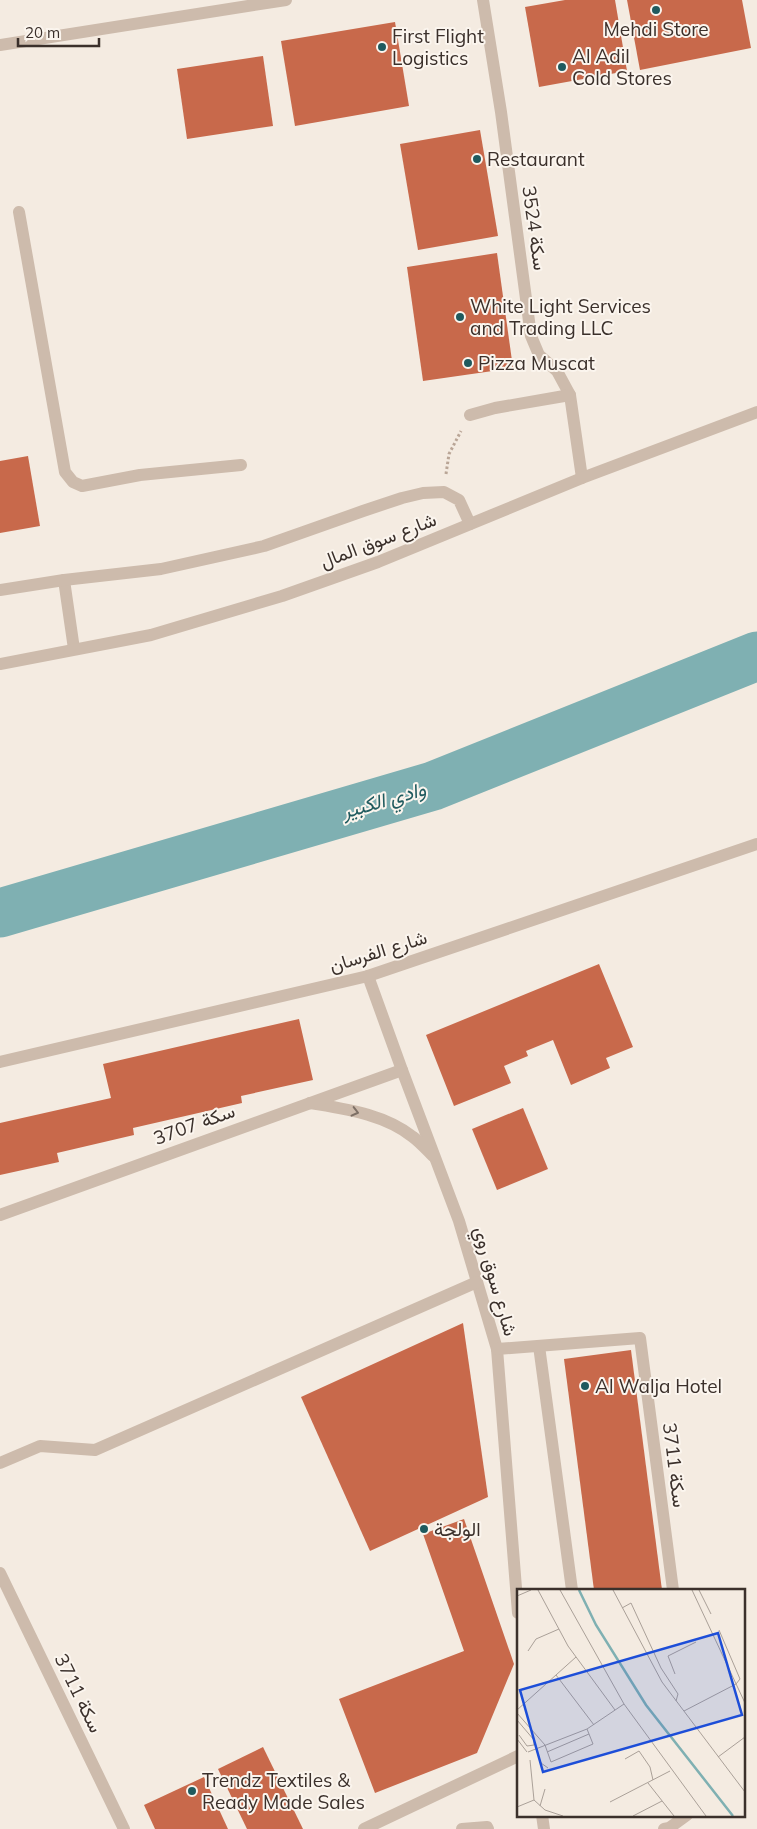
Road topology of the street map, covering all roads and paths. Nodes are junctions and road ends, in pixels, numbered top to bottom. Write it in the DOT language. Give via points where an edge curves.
graph roads {
  1 [pos="286,0"];
  2 [pos="483,0"];
  3 [pos="0,45"];
  4 [pos="19,212"];
  5 [pos="570,395"];
  6 [pos="757,412"];
  7 [pos="470,415"];
  8 [pos="241,465"];
  9 [pos="582,478"];
  10 [pos="444,492"];
  11 [pos="470,524"];
  12 [pos="64,580"];
  13 [pos="0,590"];
  14 [pos="74,650"];
  15 [pos="0,664"];
  16 [pos="757,844"];
  17 [pos="368,976"];
  18 [pos="0,1062"];
  19 [pos="402,1070"];
  20 [pos="307,1103"];
  21 [pos="436,1160"];
  22 [pos="0,1215"];
  23 [pos="477,1282"];
  24 [pos="539,1346"];
  25 [pos="497,1349"];
  26 [pos="0,1463"];
  27 [pos="0,1573"];
  28 [pos="572,1589"];
  29 [pos="673,1589"];
  30 [pos="517,1600"];
  31 [pos="517,1756"];
  32 [pos="542,1816"];
  33 [pos="686,1816"];
  34 [pos="124,1829"];
  35 [pos="364,1829"];
  36 [pos="462,1829"];
  37 [pos="488,1829"];
  38 [pos="544,1829"];
  39 [pos="664,1829"];
  1 -- 3 [label="street"];
  2 -- 5 [label="street, سكة 3524" via="531,336 539,355 557,371"];
  4 -- 8 [label="street" via="65,472 73,482 82,486 140,475"];
  5 -- 7 [label="street"];
  5 -- 9 [label="street, سكة 3524"];
  6 -- 9 [label="street, شارع سوق المال"];
  7 -- 10 [label="path" via="449,454"];
  9 -- 11 [label="street, شارع سوق المال"];
  10 -- 11 [label="street" via="459,500"];
  10 -- 12 [label="street" via="402,498 264,546 161,569"];
  11 -- 14 [label="street, شارع سوق المال" via="378,562 282,596 151,635"];
  12 -- 13 [label="street"];
  12 -- 14 [label="street"];
  14 -- 15 [label="street, شارع سوق المال"];
  16 -- 17 [label="street, شارع الفرسان"];
  17 -- 18 [label="street, شارع الفرسان"];
  17 -- 19 [label="street, شارع سوق روي"];
  19 -- 20 [label="street, سكة 3707"];
  19 -- 21 [label="street, شارع سوق روي"];
  20 -- 21 [label="street, one-way" via="356,1111 398,1126"];
  20 -- 22 [label="street, سكة 3707"];
  21 -- 23 [label="street, شارع سوق روي"];
  23 -- 25 [label="street, شارع سوق روي"];
  23 -- 26 [label="street" via="95,1450 40,1446"];
  24 -- 25 [label="street, سكة 3711"];
  24 -- 28 [label="street"];
  24 -- 29 [label="street, سكة 3711" via="640,1338"];
  25 -- 30 [label="street, شارع سوق روي"];
  27 -- 34 [label="street, سكة 3711"];
  31 -- 35 [label="street"];
  32 -- 38 [label="street"];
  33 -- 39 [label="street"];
  36 -- 37 [label="street"];
}
